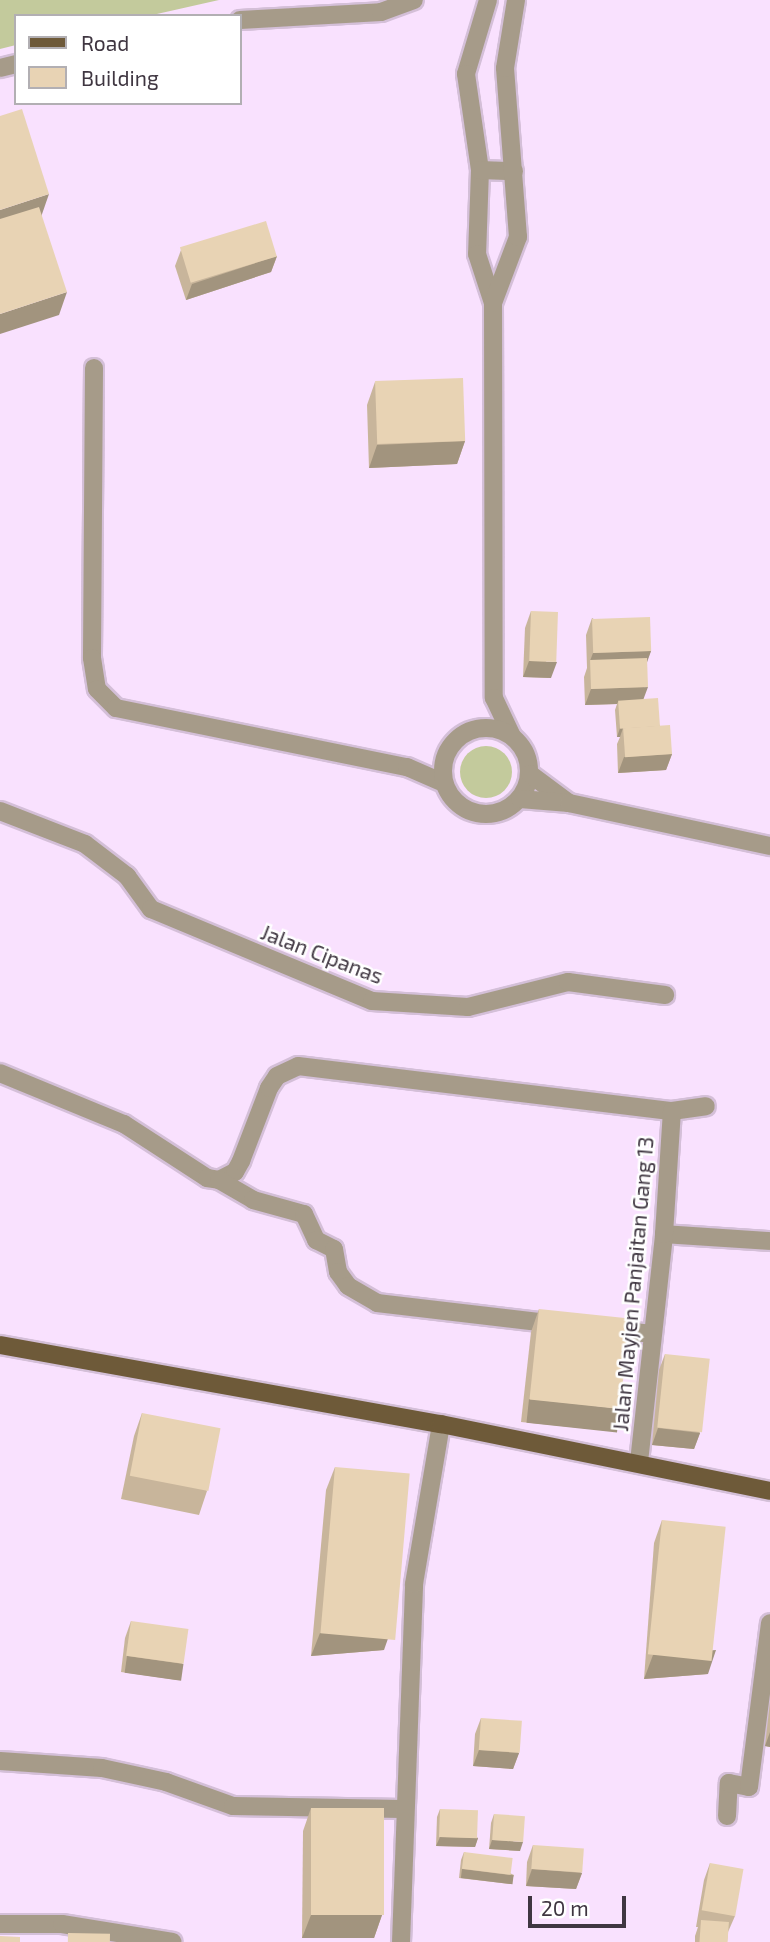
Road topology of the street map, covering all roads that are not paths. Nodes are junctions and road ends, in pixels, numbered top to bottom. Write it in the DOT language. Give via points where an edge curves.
graph roads {
  1 [pos="414,0"];
  2 [pos="488,0"];
  3 [pos="516,0"];
  4 [pos="242,20"];
  5 [pos="480,170"];
  6 [pos="514,171"];
  7 [pos="493,303"];
  8 [pos="94,368"];
  9 [pos="494,698"];
  10 [pos="475,729"];
  11 [pos="512,736"];
  12 [pos="446,757"];
  13 [pos="407,767"];
  14 [pos="530,774"];
  15 [pos="444,783"];
  16 [pos="520,799"];
  17 [pos="569,803"];
  18 [pos="0,811"];
  19 [pos="770,846"];
  20 [pos="666,995"];
  21 [pos="0,1073"];
  22 [pos="706,1106"];
  23 [pos="672,1111"];
  24 [pos="219,1180"];
  25 [pos="664,1234"];
  26 [pos="770,1241"];
  27 [pos="653,1334"];
  28 [pos="0,1345"];
  29 [pos="441,1424"];
  30 [pos="639,1462"];
  31 [pos="770,1491"];
  32 [pos="770,1623"];
  33 [pos="0,1761"];
  34 [pos="402,1809"];
  35 [pos="727,1816"];
  36 [pos="0,1924"];
  37 [pos="173,1942"];
  38 [pos="401,1942"];
  1 -- 4 [label="street" via="381,12"];
  2 -- 5 [label="street" via="466,74"];
  3 -- 6 [label="street" via="505,68"];
  5 -- 6 [label="street"];
  5 -- 7 [label="street" via="477,254"];
  6 -- 7 [label="street" via="517,237"];
  7 -- 9 [label="street"];
  8 -- 13 [label="street" via="92,659 97,689 116,708"];
  9 -- 10 [label="street"];
  9 -- 11 [label="street"];
  10 -- 11 [label="street" via="500,730"];
  10 -- 12 [label="street" via="453,745"];
  11 -- 14 [label="street" via="522,746"];
  12 -- 13 [label="street"];
  12 -- 15 [label="street"];
  13 -- 15 [label="street"];
  14 -- 16 [label="street"];
  14 -- 17 [label="street"];
  15 -- 16 [label="street" via="459,805 484,815 498,814"];
  16 -- 17 [label="street"];
  17 -- 19 [label="street"];
  18 -- 20 [label="street, Jalan Cipanas" via="85,844 127,876 150,909 372,1002 468,1007 568,982"];
  21 -- 24 [label="street" via="124,1124 207,1178"];
  22 -- 23 [label="street"];
  23 -- 24 [label="street" via="298,1066 277,1076 241,1161 234,1172"];
  23 -- 25 [label="street, Jalan Mayjen Panjaitan Gang 13"];
  24 -- 27 [label="street" via="253,1200 304,1214 316,1240 334,1249 338,1272 348,1286 377,1303"];
  25 -- 26 [label="street"];
  25 -- 27 [label="street, Jalan Mayjen Panjaitan Gang 13"];
  27 -- 30 [label="street, Jalan Mayjen Panjaitan Gang 13"];
  28 -- 29 [label="main road"];
  29 -- 30 [label="main road"];
  29 -- 34 [label="street" via="414,1584"];
  30 -- 31 [label="main road"];
  32 -- 35 [label="street" via="749,1787 730,1783"];
  33 -- 34 [label="street" via="102,1768 166,1782 233,1806"];
  34 -- 38 [label="street"];
  36 -- 37 [label="street" via="62,1924"];
}
